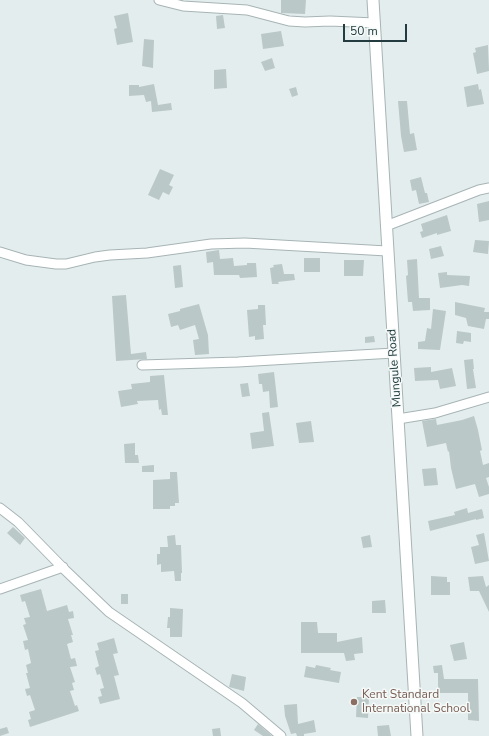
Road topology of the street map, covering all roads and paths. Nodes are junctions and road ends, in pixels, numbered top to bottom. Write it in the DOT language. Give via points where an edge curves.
graph roads {
  1 [pos="159,0"];
  2 [pos="373,0"];
  3 [pos="374,23"];
  4 [pos="489,188"];
  5 [pos="386,226"];
  6 [pos="387,251"];
  7 [pos="0,252"];
  8 [pos="394,353"];
  9 [pos="142,365"];
  10 [pos="489,397"];
  11 [pos="398,419"];
  12 [pos="0,508"];
  13 [pos="63,568"];
  14 [pos="0,589"];
  15 [pos="281,736"];
  16 [pos="417,736"];
  1 -- 3 [label="street" via="183,6 247,10 290,21"];
  2 -- 3 [label="street, Mungule Road"];
  3 -- 5 [label="street, Mungule Road"];
  4 -- 5 [label="street"];
  5 -- 6 [label="street, Mungule Road"];
  6 -- 7 [label="street" via="245,243 211,244 147,253 110,254 66,264 26,260"];
  6 -- 8 [label="street, Mungule Road"];
  8 -- 9 [label="street"];
  8 -- 11 [label="street, Mungule Road"];
  10 -- 11 [label="street" via="435,413"];
  11 -- 16 [label="street, Mungule Road"];
  12 -- 13 [label="street" via="18,522"];
  13 -- 14 [label="street"];
  13 -- 15 [label="street" via="109,612 242,703"];
}
